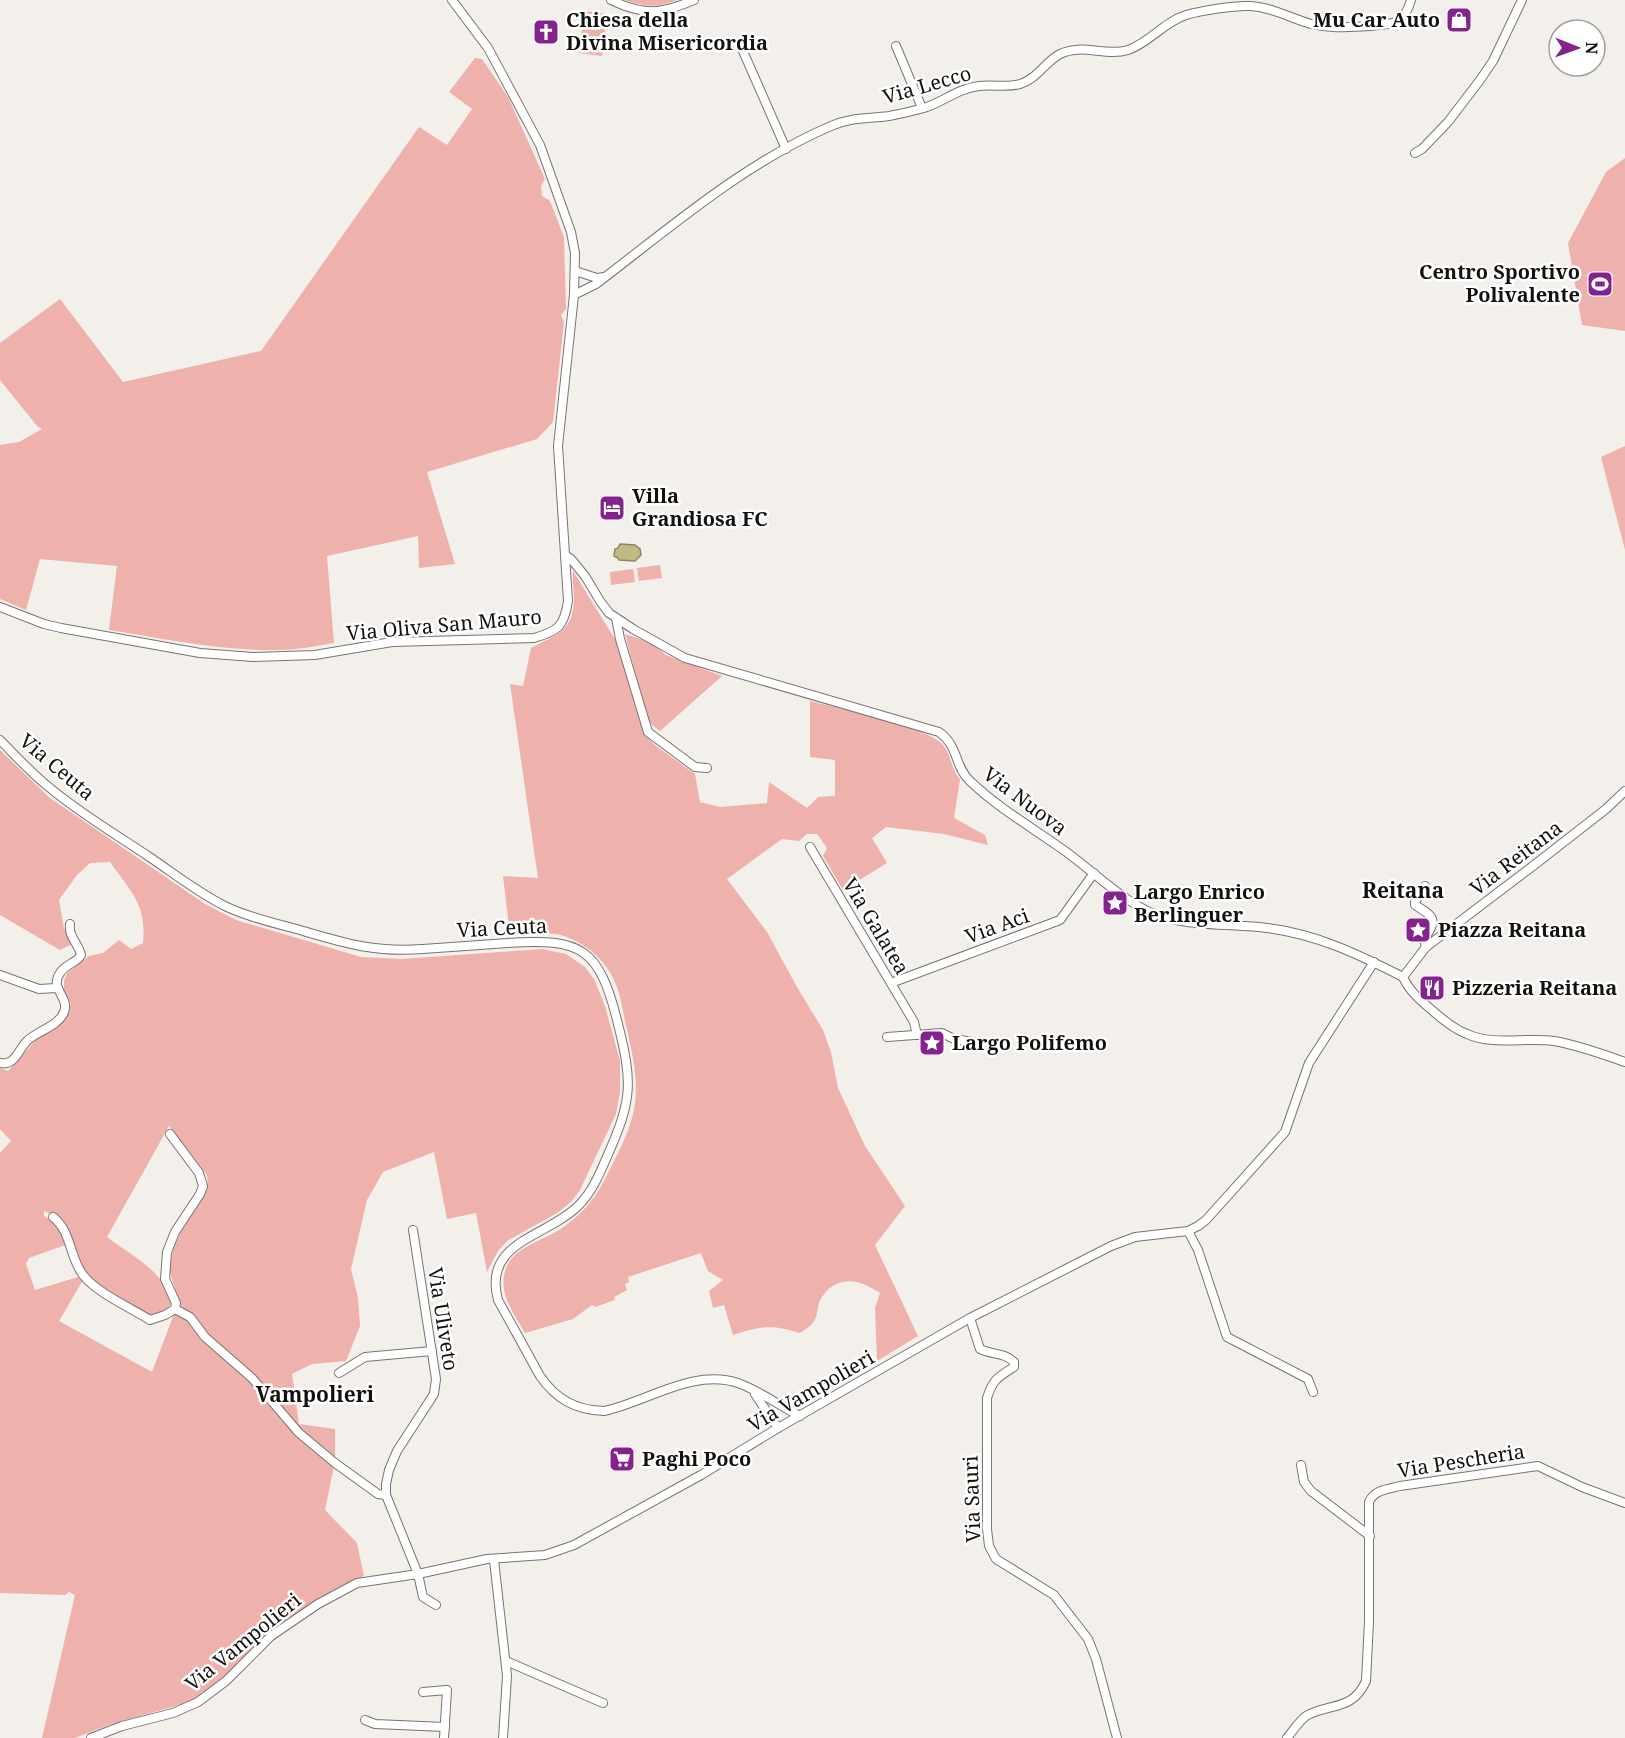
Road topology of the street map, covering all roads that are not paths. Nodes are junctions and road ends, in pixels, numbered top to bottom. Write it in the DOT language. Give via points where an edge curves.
graph roads {
  1 [pos="452,0"];
  2 [pos="611,0"];
  3 [pos="694,0"];
  4 [pos="1411,0"];
  5 [pos="1522,0"];
  6 [pos="739,42"];
  7 [pos="896,46"];
  8 [pos="922,108"];
  9 [pos="786,149"];
  10 [pos="1415,153"];
  11 [pos="575,271"];
  12 [pos="607,276"];
  13 [pos="574,295"];
  14 [pos="565,555"];
  15 [pos="0,607"];
  16 [pos="616,618"];
  17 [pos="0,740"];
  18 [pos="707,768"];
  19 [pos="1625,791"];
  20 [pos="810,847"];
  21 [pos="1094,873"];
  22 [pos="1425,886"];
  23 [pos="70,924"];
  24 [pos="1426,947"];
  25 [pos="1374,962"];
  26 [pos="0,975"];
  27 [pos="1403,976"];
  28 [pos="891,983"];
  29 [pos="56,988"];
  30 [pos="917,1035"];
  31 [pos="887,1037"];
  32 [pos="986,1044"];
  33 [pos="1625,1062"];
  34 [pos="0,1063"];
  35 [pos="170,1134"];
  36 [pos="53,1217"];
  37 [pos="413,1230"];
  38 [pos="1188,1231"];
  39 [pos="175,1309"];
  40 [pos="970,1318"];
  41 [pos="432,1351"];
  42 [pos="339,1373"];
  43 [pos="753,1392"];
  44 [pos="1314,1392"];
  45 [pos="800,1416"];
  46 [pos="778,1428"];
  47 [pos="1301,1465"];
  48 [pos="386,1495"];
  49 [pos="1625,1503"];
  50 [pos="1370,1536"];
  51 [pos="494,1560"];
  52 [pos="418,1574"];
  53 [pos="436,1605"];
  54 [pos="506,1661"];
  55 [pos="423,1692"];
  56 [pos="603,1702"];
  57 [pos="365,1720"];
  58 [pos="445,1727"];
  59 [pos="91,1738"];
  60 [pos="444,1738"];
  61 [pos="503,1738"];
  62 [pos="1117,1738"];
  63 [pos="1287,1738"];
  1 -- 11 [label="street, Via Oliva San Mauro" via="488,48 540,145 571,232"];
  2 -- 3 [label="street" via="649,12"];
  4 -- 8 [label="street, Via Lecco" via="1406,15 1397,22 1341,28 1247,5 1187,15 1128,50 1069,51 1018,85 980,86"];
  5 -- 10 [label="street" via="1487,70 1448,122"];
  6 -- 9 [label="street"];
  7 -- 8 [label="street"];
  8 -- 9 [label="street, Via Lecco" via="857,118 831,126"];
  9 -- 12 [label="street, Via Lecco" via="720,190"];
  11 -- 12 [label="street" via="597,278"];
  11 -- 13 [label="street, Via Oliva San Mauro"];
  12 -- 13 [label="street, Via Lecco"];
  13 -- 14 [label="street, Via Oliva San Mauro" via="558,446"];
  14 -- 15 [label="street, Via Oliva San Mauro" via="568,601 563,622 552,632 534,638 392,642 315,655 242,656 201,653 61,628"];
  14 -- 16 [label="street, Via Nuova"];
  16 -- 18 [label="street" via="648,732 695,767"];
  16 -- 21 [label="street, Via Nuova" via="685,658 939,732 952,744 964,775 971,782"];
  17 -- 43 [label="street, Via Ceuta" via="53,790 208,897 239,912 362,948 403,951 542,941 567,945 588,957 609,989 626,1055 626,1111 597,1178 582,1202 503,1257 495,1276 498,1300 540,1376 557,1397 572,1405 591,1410 615,1408 695,1380 730,1381"];
  19 -- 24 [label="street, Via Reitana"];
  20 -- 28 [label="street, Via Galatea"];
  21 -- 25 [label="street, Via Nuova" via="1125,897 1160,916 1291,931"];
  21 -- 28 [label="street, Via Aci" via="1060,920"];
  22 -- 24 [label="street" via="1415,905 1434,921 1424,940"];
  23 -- 29 [label="street" via="81,955 60,973"];
  24 -- 27 [label="street, Via Reitana"];
  25 -- 27 [label="street, Via Nuova"];
  25 -- 38 [label="street" via="1309,1063 1285,1132 1206,1220"];
  26 -- 29 [label="street" via="39,989"];
  27 -- 33 [label="street" via="1422,1002 1466,1034 1490,1039 1553,1041"];
  28 -- 30 [label="street, Via Galatea" via="914,1022"];
  29 -- 34 [label="street" via="65,1011 27,1040 13,1060"];
  30 -- 31 [label="street"];
  30 -- 32 [label="street" via="942,1033 954,1040"];
  35 -- 39 [label="street" via="200,1173 203,1186 167,1252 165,1279"];
  36 -- 39 [label="street" via="64,1228 88,1280 150,1320"];
  37 -- 41 [label="street, Via Uliveto"];
  38 -- 40 [label="street, Via Vampolieri" via="1125,1240"];
  38 -- 44 [label="street" via="1227,1337 1308,1380"];
  39 -- 48 [label="street" via="190,1317 205,1337 252,1378 299,1433 378,1494"];
  40 -- 45 [label="street, Via Vampolieri"];
  40 -- 62 [label="street, Via Sauri" via="980,1349 1014,1362 1014,1367 993,1382 987,1398 989,1546 1006,1568 1054,1595 1088,1639"];
  41 -- 42 [label="street" via="365,1357"];
  41 -- 48 [label="street, Via Uliveto" via="434,1394 397,1451 389,1470"];
  43 -- 45 [label="street, Via Ceuta"];
  43 -- 46 [label="street"];
  45 -- 46 [label="street, Via Vampolieri"];
  46 -- 51 [label="street, Via Vampolieri" via="574,1545 545,1555"];
  47 -- 50 [label="street" via="1304,1482 1311,1491"];
  48 -- 52 [label="street"];
  49 -- 50 [label="street, Via Pescheria" via="1547,1469 1531,1466 1379,1491 1369,1502"];
  50 -- 63 [label="street, Via Pescheria" via="1366,1681 1349,1702 1305,1717"];
  51 -- 52 [label="street, Via Vampolieri"];
  51 -- 54 [label="street"];
  52 -- 53 [label="street" via="423,1597"];
  52 -- 59 [label="street, Via Vampolieri" via="357,1583 342,1590 272,1636 198,1702"];
  54 -- 56 [label="street"];
  54 -- 61 [label="street"];
  55 -- 58 [label="street" via="447,1690"];
  57 -- 58 [label="street" via="375,1724"];
  58 -- 60 [label="street"];
}
